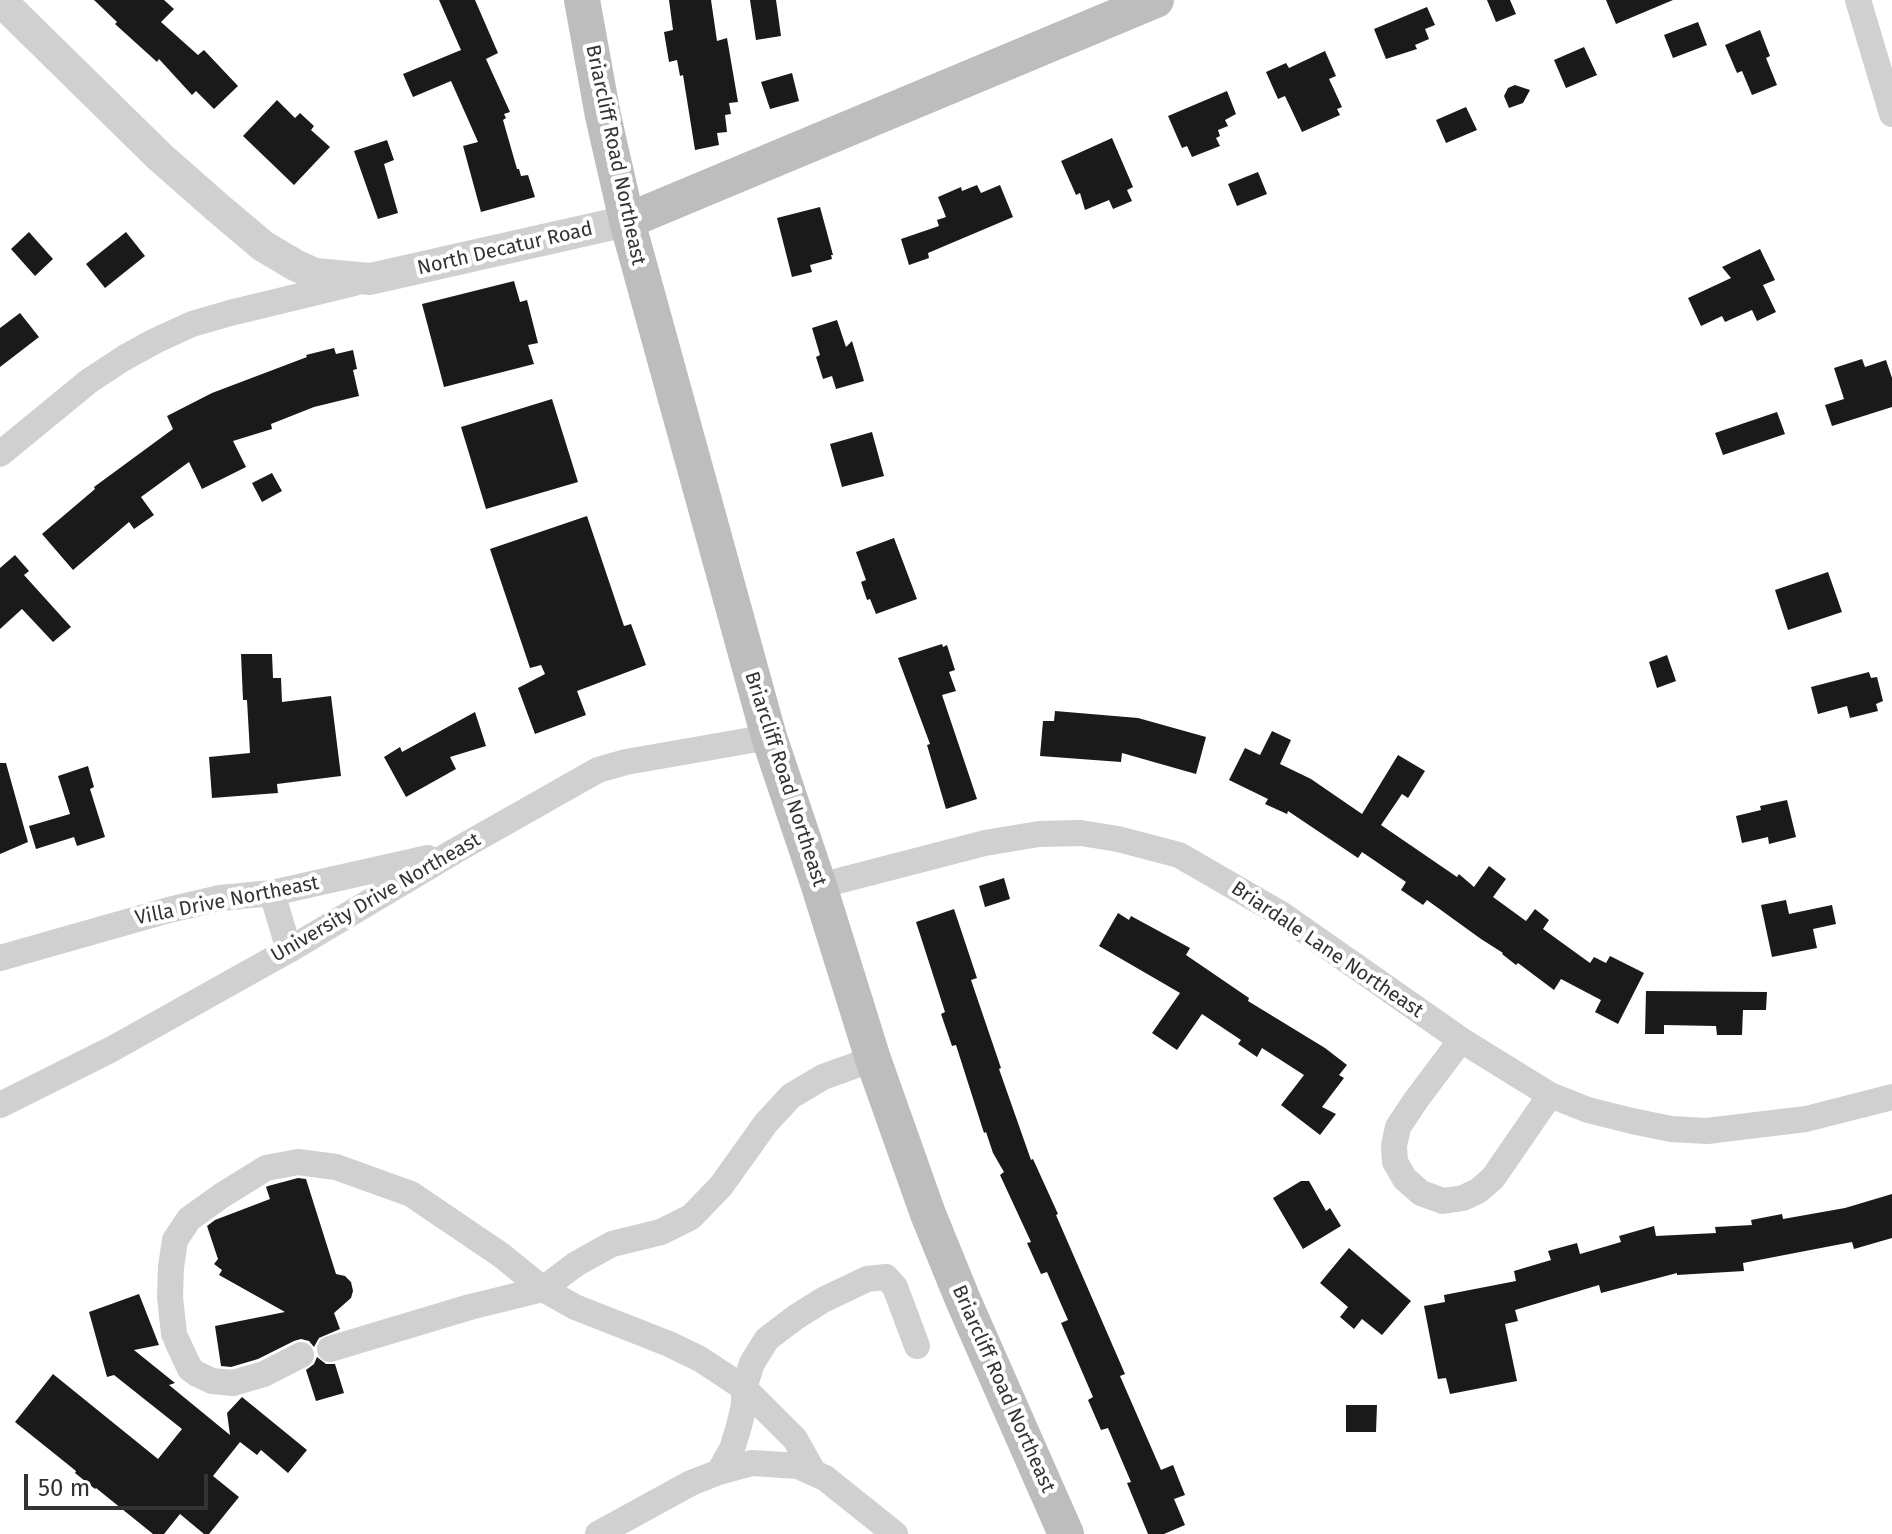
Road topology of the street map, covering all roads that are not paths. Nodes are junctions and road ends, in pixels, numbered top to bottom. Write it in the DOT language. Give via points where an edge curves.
graph roads {
  1 [pos="0,0"];
  2 [pos="582,0"];
  3 [pos="1156,0"];
  4 [pos="1858,0"];
  5 [pos="1892,114"];
  6 [pos="627,221"];
  7 [pos="370,279"];
  8 [pos="0,454"];
  9 [pos="769,737"];
  10 [pos="455,851"];
  11 [pos="819,886"];
  12 [pos="272,893"];
  13 [pos="289,950"];
  14 [pos="0,958"];
  15 [pos="1461,1040"];
  16 [pos="873,1059"];
  17 [pos="1550,1095"];
  18 [pos="1892,1097"];
  19 [pos="0,1105"];
  20 [pos="543,1289"];
  21 [pos="917,1346"];
  22 [pos="330,1349"];
  23 [pos="301,1355"];
  24 [pos="744,1388"];
  25 [pos="719,1472"];
  26 [pos="814,1473"];
  27 [pos="598,1534"];
  28 [pos="895,1534"];
  29 [pos="1066,1534"];
  1 -- 7 [label="street" via="160,157 263,246 315,274"];
  2 -- 6 [label="main road, Briarcliff Road Northeast"];
  3 -- 6 [label="main road, North Decatur Road"];
  4 -- 5 [label="street"];
  6 -- 7 [label="street, North Decatur Road"];
  6 -- 9 [label="main road, Briarcliff Road Northeast"];
  7 -- 8 [label="street, North Decatur Road" via="230,313 155,341 89,381"];
  9 -- 10 [label="street, University Drive Northeast" via="598,770"];
  9 -- 11 [label="main road, Briarcliff Road Northeast"];
  10 -- 12 [label="street, Villa Drive Northeast"];
  10 -- 13 [label="street, University Drive Northeast"];
  11 -- 15 [label="street, Briardale Lane Northeast" via="1039,834 1118,839 1179,855 1281,914"];
  11 -- 16 [label="main road, Briarcliff Road Northeast"];
  12 -- 13 [label="street"];
  12 -- 14 [label="street, Villa Drive Northeast" via="169,910"];
  13 -- 19 [label="street, University Drive Northeast"];
  15 -- 17 [label="street, Briardale Lane Northeast"];
  15 -- 17 [label="street" via="1398,1127 1395,1162 1421,1193 1443,1201 1478,1191 1493,1178"];
  16 -- 20 [label="street" via="823,1077 791,1096 691,1217 661,1232 612,1244"];
  16 -- 29 [label="main road, Briarcliff Road Northeast" via="963,1300"];
  17 -- 18 [label="street, Briardale Lane Northeast" via="1632,1121 1707,1131 1806,1119"];
  20 -- 22 [label="street"];
  20 -- 23 [label="street" via="411,1194 336,1167 298,1162 266,1168 189,1219 175,1240 170,1297 176,1338 190,1369 212,1381 233,1383 264,1374"];
  20 -- 24 [label="street" via="700,1359"];
  21 -- 24 [label="street" via="895,1287 886,1277 867,1279 823,1300 767,1339"];
  24 -- 25 [label="street" via="739,1426"];
  24 -- 26 [label="street" via="795,1439"];
  25 -- 26 [label="street" via="752,1463 798,1466"];
  25 -- 27 [label="street"];
  26 -- 28 [label="street"];
}
